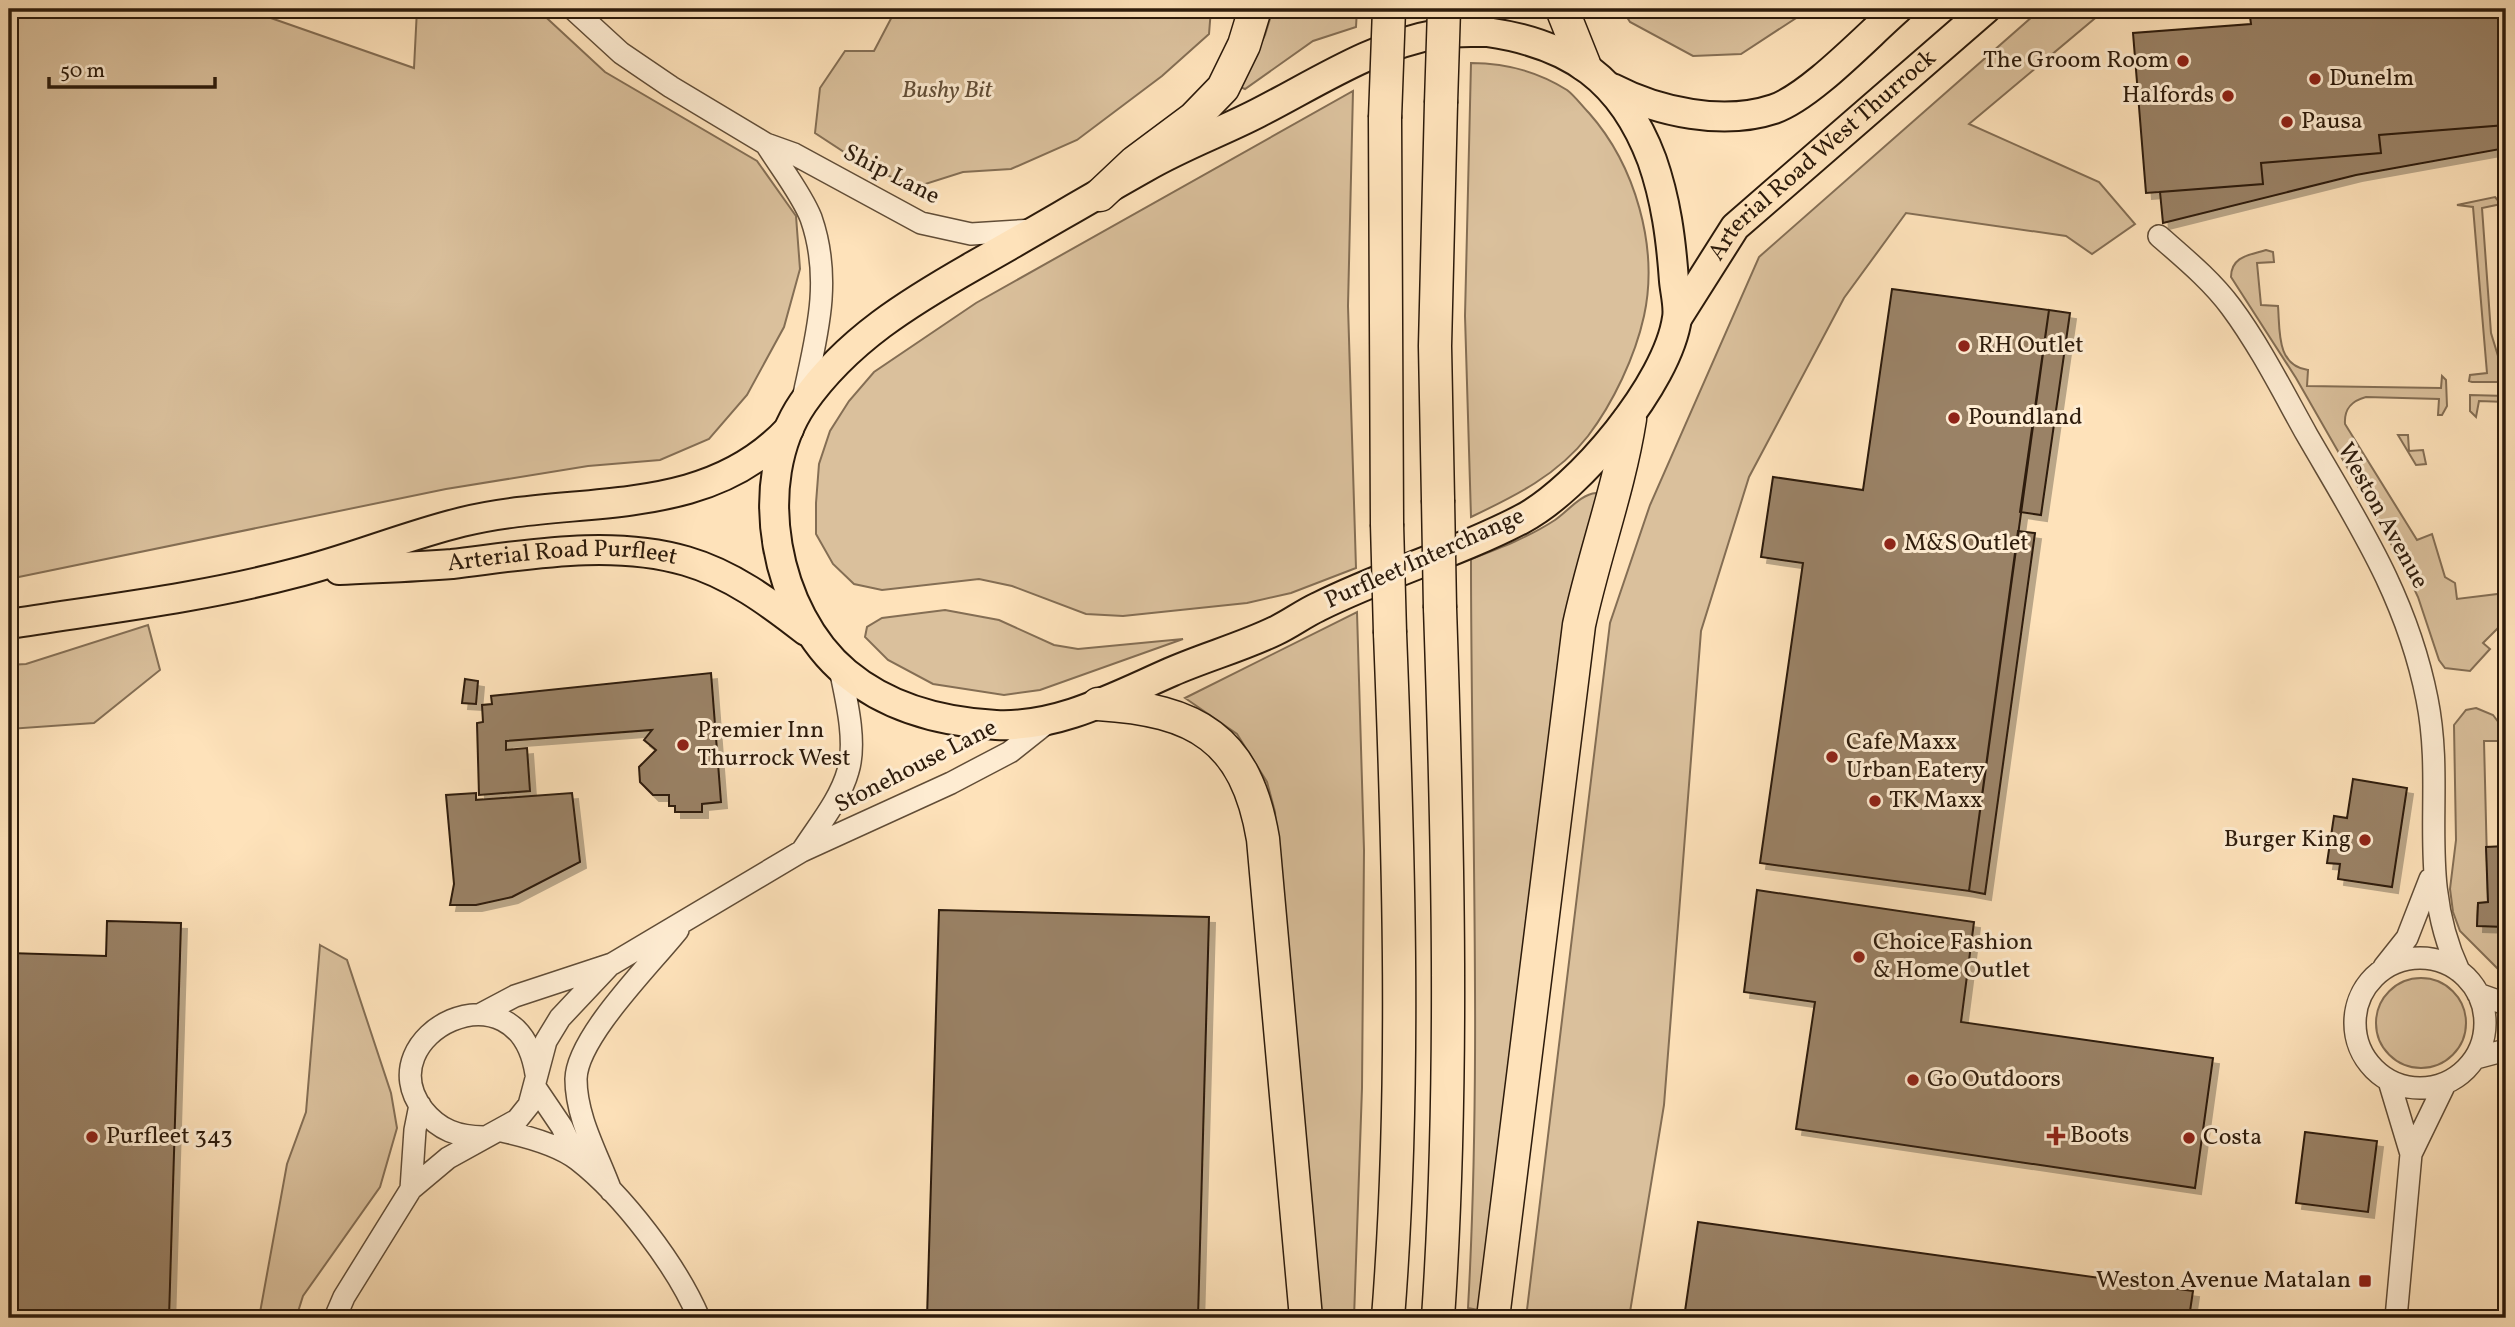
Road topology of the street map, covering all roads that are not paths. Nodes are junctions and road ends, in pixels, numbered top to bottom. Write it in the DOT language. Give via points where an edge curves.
graph roads {
  1 [pos="573,9"];
  2 [pos="1255,9"];
  3 [pos="1389,9"];
  4 [pos="1444,9"];
  5 [pos="1562,9"];
  6 [pos="1898,9"];
  7 [pos="1986,9"];
  8 [pos="1584,64"];
  9 [pos="1612,88"];
  10 [pos="766,144"];
  11 [pos="1100,195"];
  12 [pos="1039,229"];
  13 [pos="2160,236"];
  14 [pos="1678,317"];
  15 [pos="796,416"];
  16 [pos="1630,419"];
  17 [pos="295,573"];
  18 [pos="9,624"];
  19 [pos="808,632"];
  20 [pos="841,668"];
  21 [pos="1098,704"];
  22 [pos="1049,721"];
  23 [pos="802,851"];
  24 [pos="2432,870"];
  25 [pos="686,920"];
  26 [pos="612,964"];
  27 [pos="2382,970"];
  28 [pos="2459,971"];
  29 [pos="2478,994"];
  30 [pos="2506,1004"];
  31 [pos="481,1014"];
  32 [pos="2506,1050"];
  33 [pos="2476,1058"];
  34 [pos="536,1081"];
  35 [pos="2389,1081"];
  36 [pos="2445,1084"];
  37 [pos="420,1105"];
  38 [pos="493,1134"];
  39 [pos="2411,1154"];
  40 [pos="576,1158"];
  41 [pos="411,1189"];
  42 [pos="611,1191"];
  43 [pos="335,1318"];
  44 [pos="699,1318"];
  45 [pos="1306,1318"];
  46 [pos="1388,1318"];
  47 [pos="1438,1318"];
  48 [pos="1493,1318"];
  49 [pos="2396,1318"];
  1 -- 10 [label="street, Ship Lane" via="621,53"];
  2 -- 11 [label="highway" via="1223,88 1194,118"];
  3 -- 46 [label="highway, bridge" via="1385,118 1387,524 1398,846 1400,1111"];
  4 -- 47 [label="highway, bridge" via="1434,346 1449,847 1447,1124"];
  5 -- 8 [label="highway"];
  6 -- 9 [label="main road" via="1803,92 1774,109 1698,115"];
  7 -- 14 [label="main road, Arterial Road West Thurrock" via="1735,227"];
  8 -- 9 [label="main road, Purfleet Interchange"];
  8 -- 11 [label="main road, Purfleet Interchange" via="1543,43 1509,35 1440,33 1410,41 1340,69 1150,164"];
  9 -- 14 [label="main road, Purfleet Interchange" via="1640,131 1663,195"];
  10 -- 12 [label="street, Ship Lane" via="794,154 930,226 971,234"];
  10 -- 15 [label="street, Ship Lane" via="810,216 823,279 820,322"];
  11 -- 12 [label="main road, Purfleet Interchange"];
  12 -- 15 [label="main road, Purfleet Interchange" via="881,322 851,348"];
  13 -- 24 [label="street, Weston Avenue" via="2231,306 2397,595 2428,700 2434,776"];
  14 -- 16 [label="main road, Purfleet Interchange" via="1661,363"];
  15 -- 17 [label="main road, Arterial Road Purfleet" via="758,458 698,488 463,522"];
  15 -- 19 [label="main road, Purfleet Interchange" via="779,465 774,502 776,545"];
  16 -- 21 [label="main road, Purfleet Interchange" via="1585,468 1528,516 1353,589 1276,631"];
  16 -- 48 [label="highway" via="1622,470 1579,625"];
  17 -- 18 [label="main road, Arterial Road Purfleet" via="209,592"];
  17 -- 19 [label="main road, Arterial Road Purfleet" via="521,555 643,552 687,561 736,582"];
  19 -- 20 [label="main road, Purfleet Interchange"];
  20 -- 22 [label="main road, Purfleet Interchange" via="887,700 939,718 1001,725"];
  20 -- 23 [label="street, Stonehouse Lane" via="849,715 849,769"];
  21 -- 22 [label="main road, Purfleet Interchange"];
  21 -- 45 [label="highway" via="1146,708 1191,722 1228,751 1252,789 1263,839"];
  22 -- 23 [label="street, Stonehouse Lane" via="1010,752"];
  23 -- 25 [label="street, Stonehouse Lane"];
  24 -- 27 [label="street, Weston Avenue" via="2407,938"];
  24 -- 28 [label="street, Weston Avenue" via="2445,942"];
  25 -- 26 [label="street, Stonehouse Lane"];
  25 -- 42 [label="street" via="594,1033 578,1067 585,1128"];
  26 -- 31 [label="street, Stonehouse Lane" via="515,996"];
  26 -- 34 [label="street, Stonehouse Lane" via="560,1018 546,1041"];
  27 -- 28 [label="street" via="2426,958"];
  27 -- 35 [label="street" via="2360,996 2354,1023 2364,1058"];
  28 -- 29 [label="street"];
  29 -- 30 [label="street"];
  29 -- 33 [label="street" via="2486,1024"];
  31 -- 34 [label="street" via="514,1028 526,1041"];
  31 -- 37 [label="street, Stonehouse Lane" via="453,1017 425,1037 413,1068"];
  32 -- 33 [label="street"];
  33 -- 36 [label="street" via="2465,1072"];
  34 -- 38 [label="street, Stonehouse Lane" via="529,1105 517,1120"];
  34 -- 40 [label="street"];
  35 -- 36 [label="street" via="2418,1089"];
  35 -- 39 [label="street"];
  36 -- 39 [label="street"];
  37 -- 38 [label="street" via="447,1131 465,1136"];
  37 -- 41 [label="street, Stonehouse Lane"];
  38 -- 40 [label="street"];
  38 -- 41 [label="street, Stonehouse Lane" via="448,1158"];
  39 -- 49 [label="street"];
  40 -- 42 [label="street"];
  41 -- 43 [label="street, Stonehouse Lane"];
  42 -- 44 [label="street" via="671,1265"];
}
